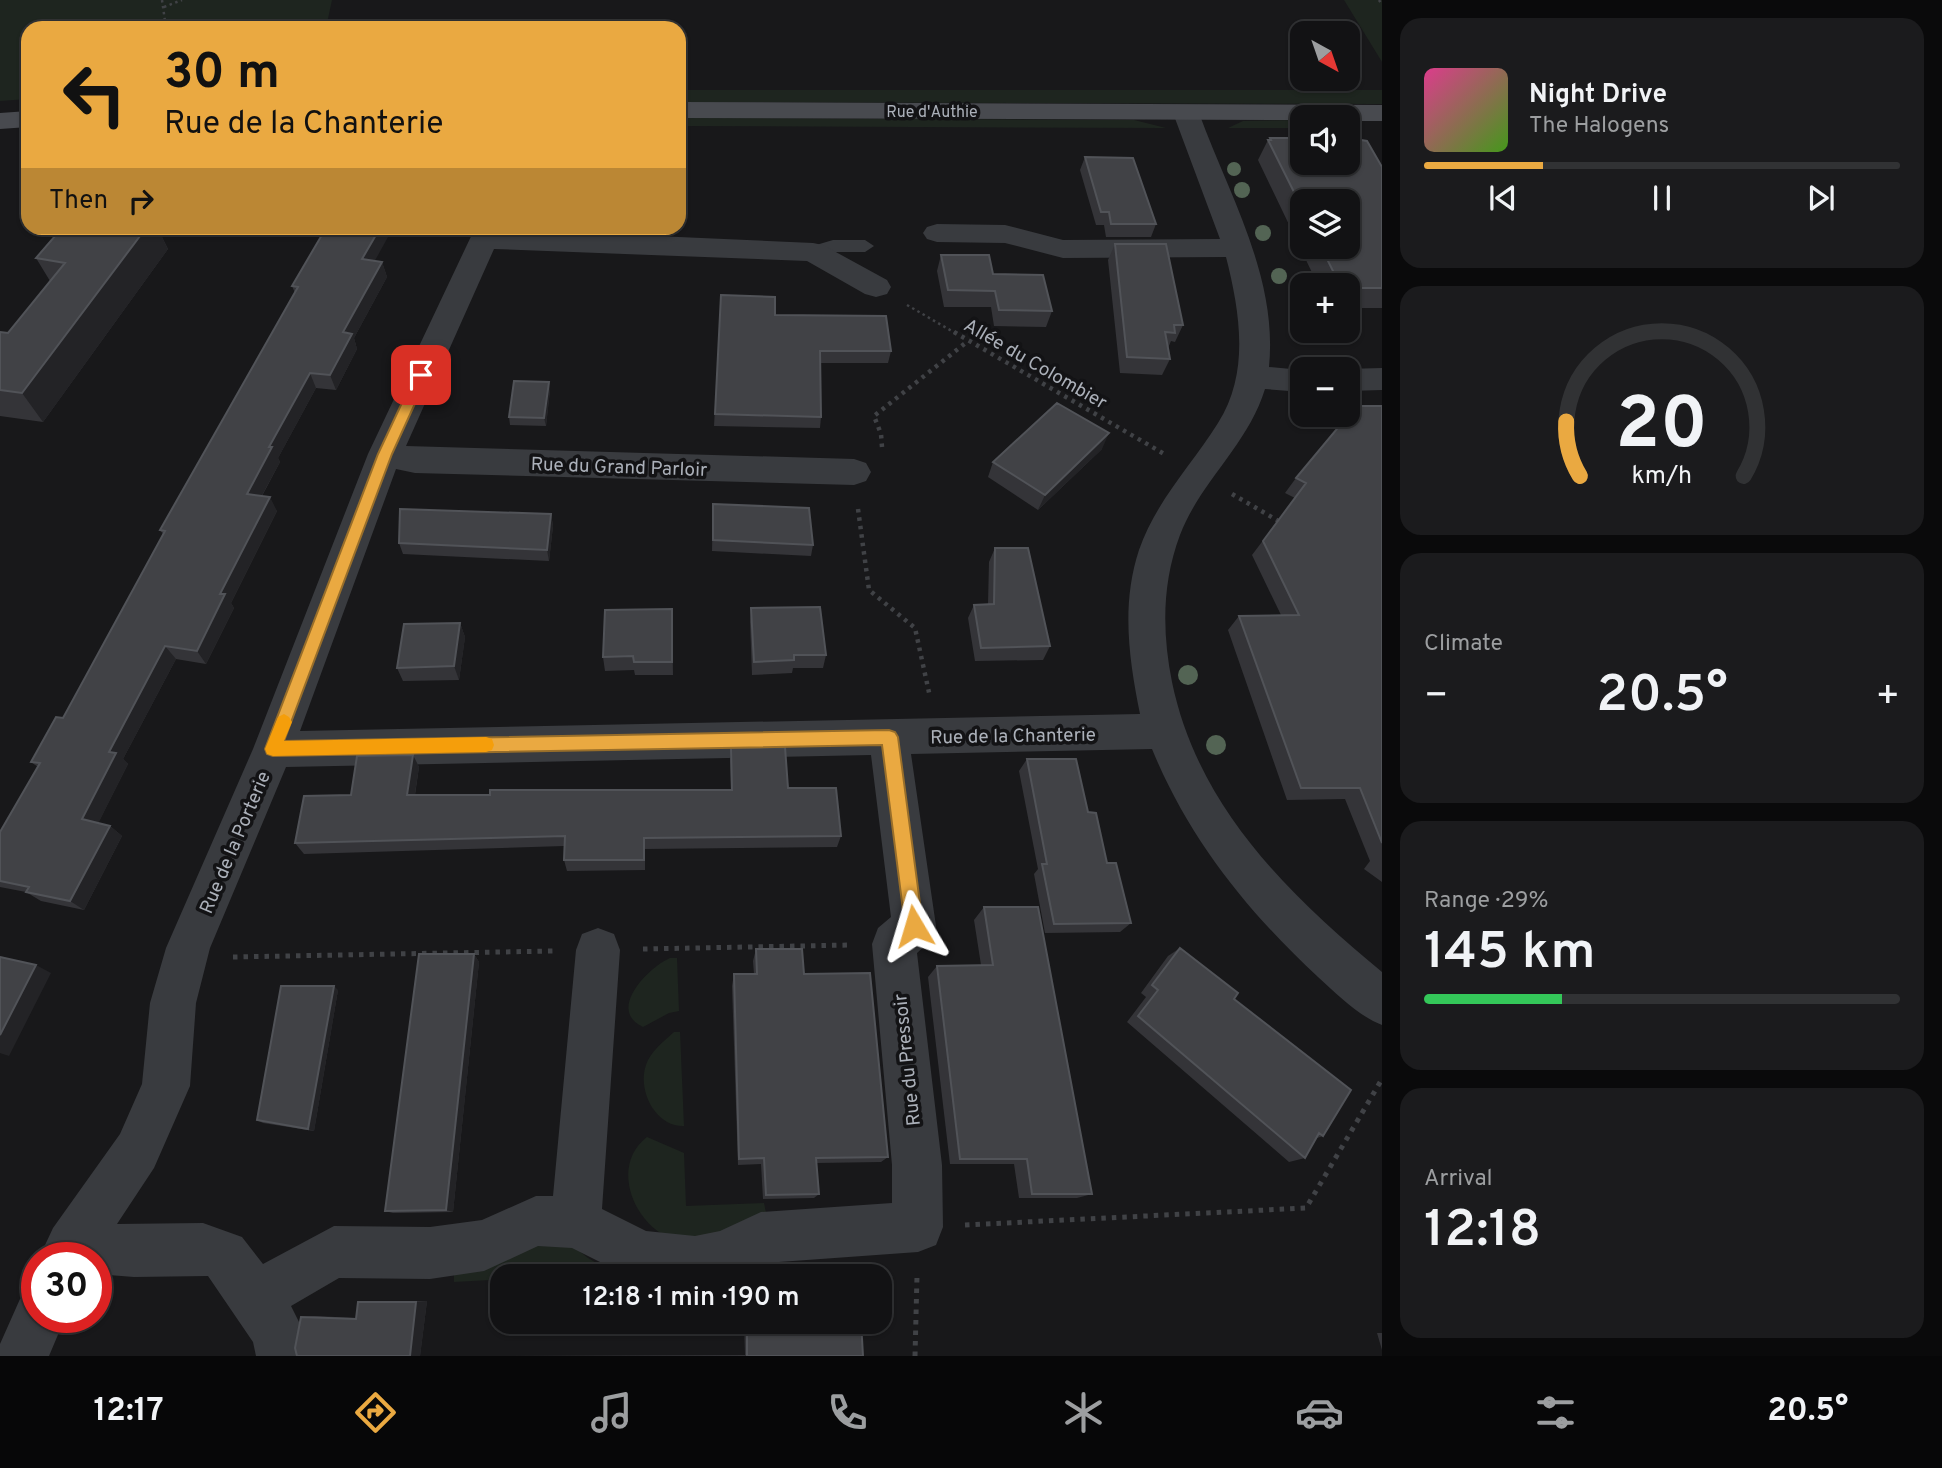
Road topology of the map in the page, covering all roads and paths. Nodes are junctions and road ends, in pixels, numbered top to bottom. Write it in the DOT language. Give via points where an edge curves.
graph roads {
  1 [pos="162,0"];
  2 [pos="182,0"];
  3 [pos="1379,0"];
  4 [pos="1382,5"];
  5 [pos="163,8"];
  6 [pos="165,21"];
  7 [pos="686,110"];
  8 [pos="1185,113"];
  9 [pos="1382,113"];
  10 [pos="21,120"];
  11 [pos="0,121"];
  12 [pos="937,233"];
  13 [pos="485,235"];
  14 [pos="520,235"];
  15 [pos="866,246"];
  16 [pos="1238,248"];
  17 [pos="813,252"];
  18 [pos="876,287"];
  19 [pos="968,341"];
  20 [pos="1251,377"];
  21 [pos="1382,379"];
  22 [pos="1290,380"];
  23 [pos="1360,380"];
  24 [pos="385,454"];
  25 [pos="1172,458"];
  26 [pos="854,472"];
  27 [pos="1228,491"];
  28 [pos="1287,526"];
  29 [pos="1164,731"];
  30 [pos="889,737"];
  31 [pos="939,737"];
  32 [pos="273,749"];
  33 [pos="894,944"];
  34 [pos="188,948"];
  35 [pos="598,950"];
  36 [pos="1382,1002"];
  37 [pos="1382,1079"];
  38 [pos="576,1223"];
  39 [pos="918,1227"];
  40 [pos="75,1242"];
  41 [pos="112,1251"];
  42 [pos="255,1297"];
  43 [pos="32,1333"];
  44 [pos="22,1356"];
  45 [pos="283,1356"];
  46 [pos="915,1356"];
  1 -- 5 [label="path"];
  2 -- 5 [label="path"];
  3 -- 4 [label="path"];
  5 -- 6 [label="path"];
  7 -- 8 [label="street, Rue d'Authie"];
  8 -- 9 [label="street, Rue d'Authie"];
  8 -- 16 [label="street"];
  10 -- 11 [label="street"];
  12 -- 16 [label="street" via="1005,234 1063,249"];
  13 -- 24 [label="street, Rue de la Porterie"];
  14 -- 17 [label="street"];
  15 -- 17 [label="lane" via="833,246"];
  16 -- 20 [label="street" via="1254,325"];
  17 -- 18 [label="street"];
  18 -- 19 [label="path, Allée du Colombier"];
  19 -- 25 [label="path, Allée du Colombier"];
  19 -- 26 [label="path" via="874,416 882,449"];
  20 -- 22 [label="street"];
  20 -- 29 [label="street" via="1231,435 1179,503 1154,560 1144,624"];
  21 -- 23 [label="street"];
  24 -- 26 [label="street, Rue du Grand Parloir" via="415,460"];
  24 -- 32 [label="street, Rue de la Porterie"];
  26 -- 31 [label="path" via="869,590 915,628"];
  27 -- 28 [label="path"];
  29 -- 31 [label="street, Rue de la Chanterie"];
  29 -- 36 [label="street" via="1203,814 1229,851 1294,927"];
  30 -- 31 [label="street, Rue de la Chanterie"];
  30 -- 32 [label="street, Rue de la Chanterie"];
  30 -- 33 [label="street" via="914,926"];
  32 -- 34 [label="street, Rue de la Porterie"];
  33 -- 35 [label="path"];
  33 -- 39 [label="street, Rue du Pressoir" via="917,1165"];
  34 -- 35 [label="path" via="230,957"];
  34 -- 40 [label="street, Rue de la Porterie" via="173,1003 166,1086 137,1151"];
  35 -- 38 [label="street"];
  37 -- 39 [label="path" via="1306,1209"];
  38 -- 39 [label="street" via="642,1256 695,1262 724,1256 761,1238"];
  38 -- 42 [label="street" via="536,1221 484,1245 430,1253 334,1252"];
  39 -- 46 [label="path"];
  41 -- 42 [label="street" via="203,1249 224,1255"];
  42 -- 45 [label="street" via="277,1332"];
  43 -- 44 [label="street"];
}
